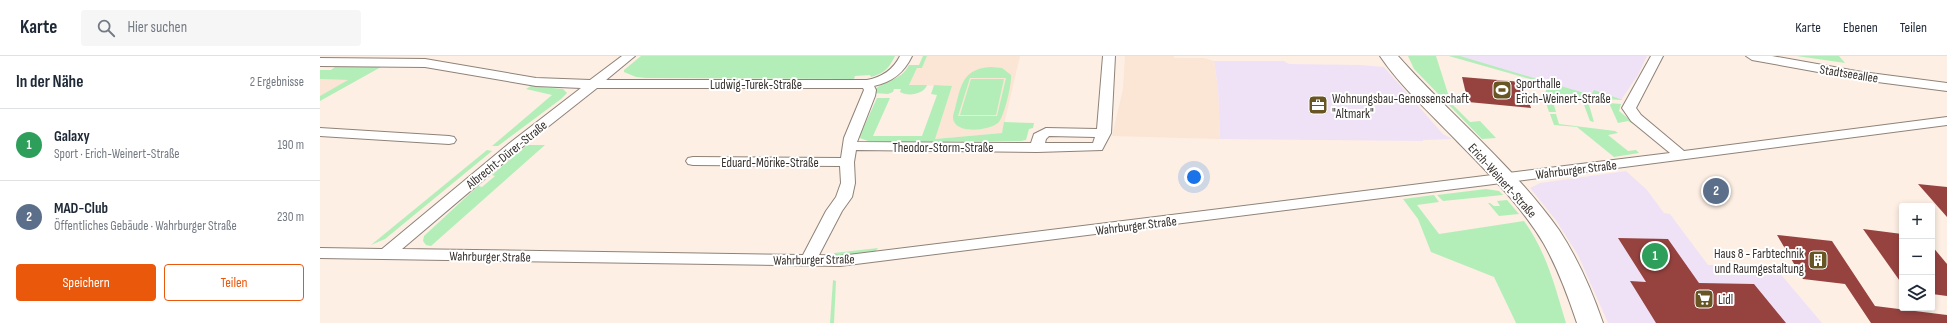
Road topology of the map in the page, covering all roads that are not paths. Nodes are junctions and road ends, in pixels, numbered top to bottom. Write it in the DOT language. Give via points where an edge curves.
graph roads {
  1 [pos="629,56"];
  2 [pos="906,56"];
  3 [pos="1110,56"];
  4 [pos="1389,56"];
  5 [pos="1657,56"];
  6 [pos="1752,56"];
  7 [pos="417,60"];
  8 [pos="320,62"];
  9 [pos="593,84"];
  10 [pos="867,84"];
  11 [pos="1947,87"];
  12 [pos="1947,121"];
  13 [pos="320,132"];
  14 [pos="449,140"];
  15 [pos="849,146"];
  16 [pos="1682,156"];
  17 [pos="693,161"];
  18 [pos="847,162"];
  19 [pos="1504,179"];
  20 [pos="320,253"];
  21 [pos="385,255"];
  22 [pos="808,261"];
  23 [pos="1590,323"];
  1 -- 9 [label="street, Albrecht-Dürer-Straße"];
  2 -- 10 [label="street, Ludwig-Turek-Straße" via="898,71 889,78"];
  3 -- 15 [label="street, Theodor-Storm-Straße" via="1104,133 1102,143 1097,147"];
  4 -- 19 [label="street, Erich-Weinert-Straße"];
  5 -- 16 [label="street" via="1630,108 1636,118"];
  6 -- 11 [label="street, Stadtseeallee" via="1856,75"];
  7 -- 8 [label="street, Ludwig-Turek-Straße"];
  7 -- 9 [label="street, Ludwig-Turek-Straße" via="536,82"];
  9 -- 10 [label="street, Ludwig-Turek-Straße"];
  9 -- 21 [label="street, Albrecht-Dürer-Straße"];
  10 -- 15 [label="street" via="869,96"];
  12 -- 16 [label="street, Wahrburger Straße"];
  13 -- 14 [label="street"];
  15 -- 18 [label="street"];
  16 -- 19 [label="street, Wahrburger Straße"];
  17 -- 18 [label="street, Eduard-Mörike-Straße"];
  18 -- 22 [label="street" via="849,179 844,197"];
  19 -- 22 [label="street, Wahrburger Straße" via="866,258"];
  19 -- 23 [label="street, Erich-Weinert-Straße" via="1550,235 1570,273"];
  20 -- 21 [label="street, Wahrburger Straße"];
  21 -- 22 [label="street, Wahrburger Straße"];
}
